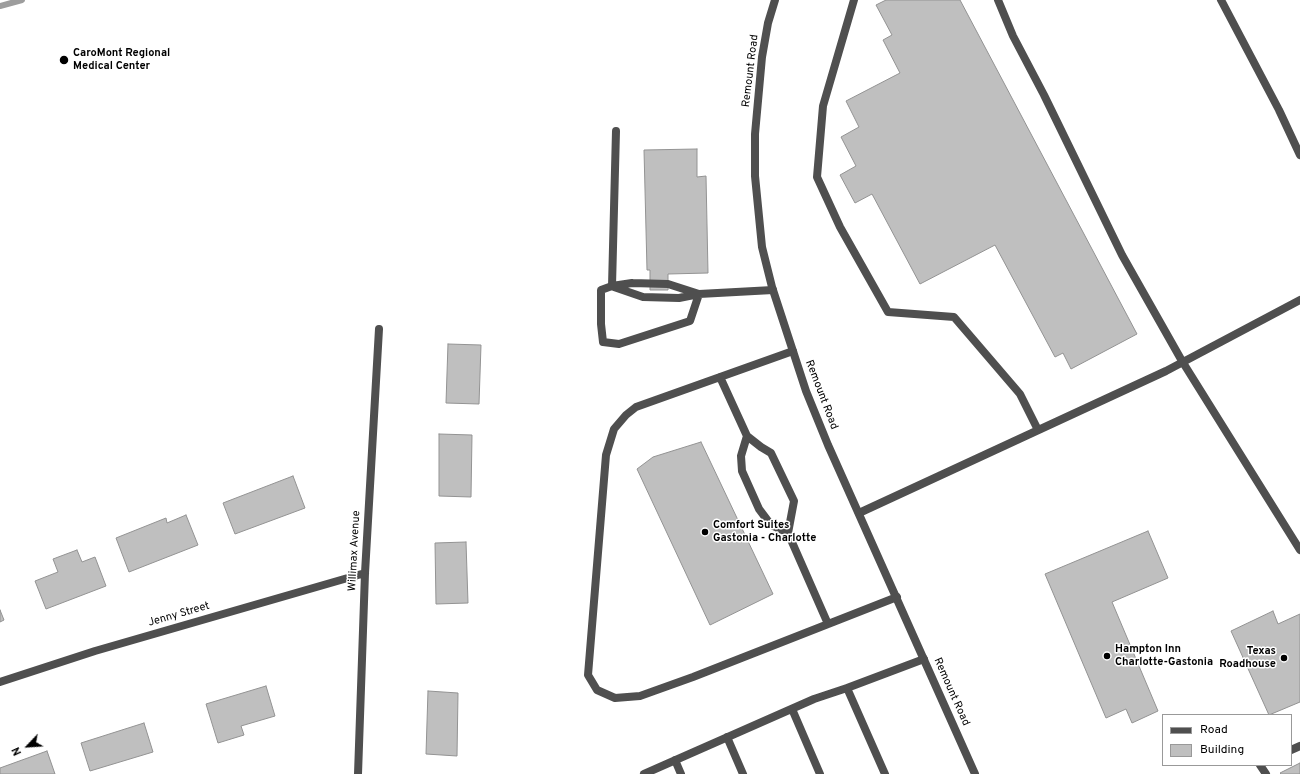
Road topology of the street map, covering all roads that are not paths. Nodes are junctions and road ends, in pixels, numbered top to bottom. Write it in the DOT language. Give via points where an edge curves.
graph roads {
  1 [pos="774,0"];
  2 [pos="854,0"];
  3 [pos="998,0"];
  4 [pos="1221,0"];
  5 [pos="616,131"];
  6 [pos="1300,155"];
  7 [pos="612,286"];
  8 [pos="773,290"];
  9 [pos="699,294"];
  10 [pos="1300,300"];
  11 [pos="379,330"];
  12 [pos="793,351"];
  13 [pos="1182,361"];
  14 [pos="720,377"];
  15 [pos="1038,430"];
  16 [pos="747,436"];
  17 [pos="859,513"];
  18 [pos="788,533"];
  19 [pos="1300,550"];
  20 [pos="365,573"];
  21 [pos="897,597"];
  22 [pos="828,624"];
  23 [pos="924,659"];
  24 [pos="0,682"];
  25 [pos="848,688"];
  26 [pos="792,709"];
  27 [pos="727,737"];
  28 [pos="675,760"];
  29 [pos="358,774"];
  30 [pos="644,774"];
  31 [pos="681,774"];
  32 [pos="742,774"];
  33 [pos="820,774"];
  34 [pos="885,774"];
  35 [pos="975,774"];
  1 -- 8 [label="street, Remount Road" via="762,57 755,134 755,176 762,247"];
  2 -- 15 [label="street" via="823,106 817,177 840,226 888,312 954,317 1020,394"];
  3 -- 13 [label="street" via="1013,36 1122,255"];
  4 -- 6 [label="street"];
  5 -- 7 [label="street"];
  7 -- 9 [label="street" via="632,283 668,284"];
  7 -- 9 [label="street" via="643,297 679,298"];
  7 -- 9 [label="street" via="601,290 602,336 603,342 619,344 690,321"];
  8 -- 9 [label="street"];
  8 -- 12 [label="street, Remount Road"];
  10 -- 13 [label="street"];
  11 -- 20 [label="street, Willimax Avenue"];
  12 -- 14 [label="street"];
  12 -- 17 [label="street, Remount Road" via="828,445"];
  13 -- 15 [label="street" via="1166,371"];
  13 -- 19 [label="street"];
  14 -- 16 [label="street"];
  14 -- 22 [label="street" via="636,407 614,429 606,455 588,675 597,690 615,698 640,696"];
  15 -- 17 [label="street"];
  16 -- 18 [label="street" via="771,453 794,501"];
  16 -- 18 [label="street" via="741,456 742,471 759,509 771,525"];
  17 -- 21 [label="street, Remount Road"];
  18 -- 22 [label="street"];
  20 -- 24 [label="street, Jenny Street" via="95,651"];
  20 -- 29 [label="street, Willimax Avenue"];
  21 -- 22 [label="street"];
  21 -- 23 [label="street, Remount Road"];
  23 -- 25 [label="street"];
  23 -- 35 [label="street, Remount Road"];
  25 -- 26 [label="street"];
  25 -- 34 [label="street"];
  26 -- 27 [label="street"];
  26 -- 33 [label="street"];
  27 -- 28 [label="street"];
  27 -- 32 [label="street"];
  28 -- 30 [label="street"];
  28 -- 31 [label="street"];
}
